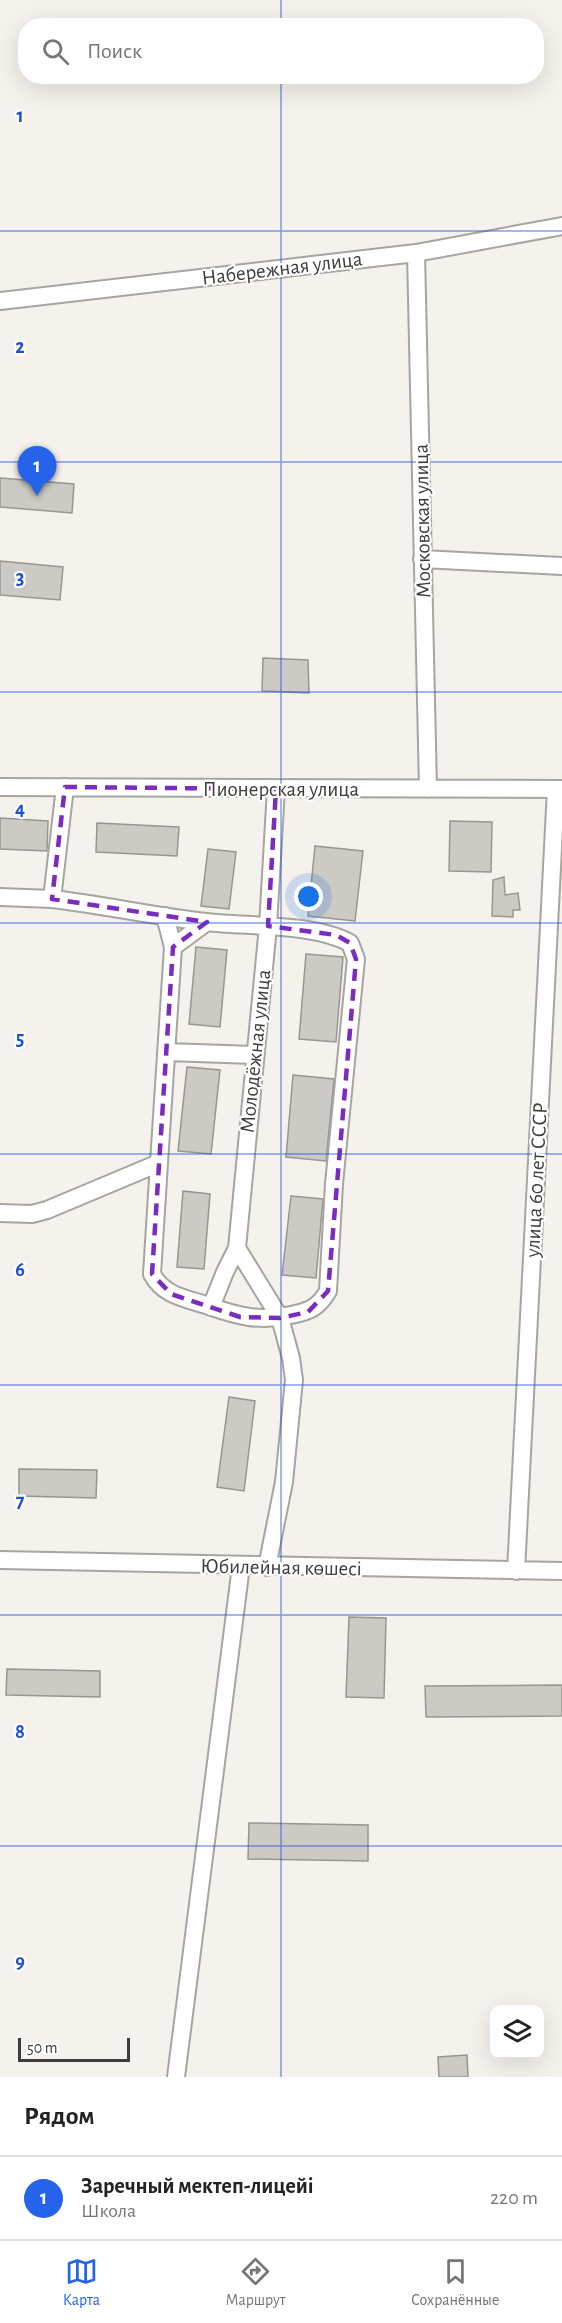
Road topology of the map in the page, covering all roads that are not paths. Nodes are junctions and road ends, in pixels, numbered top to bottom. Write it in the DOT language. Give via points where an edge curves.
graph roads {
  1 [pos="562,226"];
  2 [pos="416,253"];
  3 [pos="0,301"];
  4 [pos="423,559"];
  5 [pos="562,566"];
  6 [pos="0,787"];
  7 [pos="64,787"];
  8 [pos="276,789"];
  9 [pos="428,789"];
  10 [pos="559,789"];
  11 [pos="0,897"];
  12 [pos="52,899"];
  13 [pos="165,916"];
  14 [pos="207,922"];
  15 [pos="268,926"];
  16 [pos="173,947"];
  17 [pos="168,1052"];
  18 [pos="254,1055"];
  19 [pos="159,1163"];
  20 [pos="0,1213"];
  21 [pos="237,1248"];
  22 [pos="211,1307"];
  23 [pos="280,1318"];
  24 [pos="0,1560"];
  25 [pos="241,1566"];
  26 [pos="267,1567"];
  27 [pos="516,1570"];
  28 [pos="562,1571"];
  29 [pos="176,2077"];
  1 -- 2 [label="street, Набережная улица"];
  2 -- 3 [label="street, Набережная улица"];
  2 -- 4 [label="street, Московская улица"];
  4 -- 5 [label="street"];
  4 -- 9 [label="street, Московская улица"];
  6 -- 7 [label="street, Пионерская улица"];
  7 -- 8 [label="street, Пионерская улица"];
  7 -- 12 [label="street"];
  8 -- 9 [label="street, Пионерская улица"];
  8 -- 15 [label="street, Молодёжная улица"];
  9 -- 10 [label="street, Пионерская улица"];
  10 -- 27 [label="street, улица 60 лет СССР"];
  11 -- 12 [label="street"];
  12 -- 13 [label="street"];
  13 -- 14 [label="street"];
  13 -- 16 [label="street"];
  14 -- 15 [label="street"];
  14 -- 16 [label="street"];
  15 -- 18 [label="street, Молодёжная улица"];
  15 -- 23 [label="street" via="336,935 350,943 356,959 334,1184 328,1291 308,1312"];
  16 -- 17 [label="street"];
  17 -- 18 [label="street"];
  17 -- 19 [label="street"];
  18 -- 21 [label="street, Молодёжная улица"];
  19 -- 20 [label="street" via="47,1210 32,1214"];
  19 -- 22 [label="street" via="152,1274 171,1294"];
  21 -- 22 [label="street, Молодёжная улица"];
  21 -- 23 [label="street"];
  22 -- 23 [label="street" via="240,1317"];
  23 -- 26 [label="street" via="294,1380 284,1482"];
  24 -- 25 [label="street, Юбилейная көшесі"];
  25 -- 26 [label="street, Юбилейная көшесі"];
  25 -- 29 [label="street"];
  26 -- 27 [label="street, Юбилейная көшесі"];
  27 -- 28 [label="street, Юбилейная көшесі"];
}
